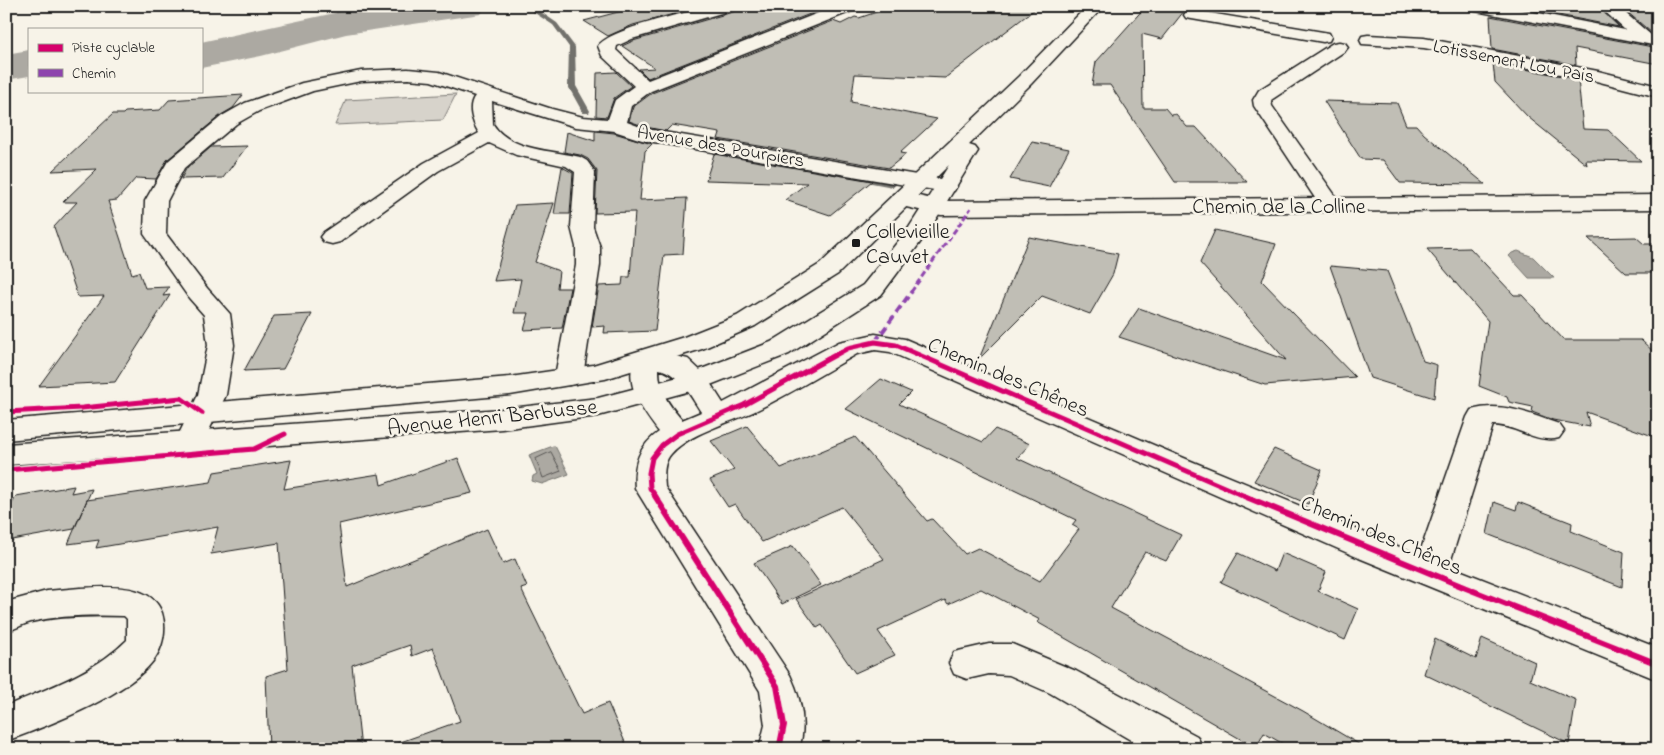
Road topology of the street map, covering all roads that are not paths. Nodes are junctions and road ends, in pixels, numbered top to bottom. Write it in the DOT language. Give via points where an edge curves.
graph roads {
  1 [pos="729,6"];
  2 [pos="1096,6"];
  3 [pos="1476,6"];
  4 [pos="1607,6"];
  5 [pos="840,7"];
  6 [pos="1193,15"];
  7 [pos="1339,37"];
  8 [pos="1652,40"];
  9 [pos="645,87"];
  10 [pos="1658,92"];
  11 [pos="488,94"];
  12 [pos="616,125"];
  13 [pos="490,134"];
  14 [pos="934,183"];
  15 [pos="901,199"];
  16 [pos="1658,202"];
  17 [pos="1330,204"];
  18 [pos="933,207"];
  19 [pos="332,237"];
  20 [pos="648,358"];
  21 [pos="569,376"];
  22 [pos="695,381"];
  23 [pos="648,393"];
  24 [pos="202,413"];
  25 [pos="718,417"];
  26 [pos="6,430"];
  27 [pos="1549,431"];
  28 [pos="676,434"];
  29 [pos="191,440"];
  30 [pos="6,455"];
  31 [pos="1430,572"];
  32 [pos="6,618"];
  33 [pos="967,663"];
  34 [pos="1658,664"];
  35 [pos="6,724"];
  36 [pos="782,743"];
  37 [pos="1178,748"];
  1 -- 9 [label="street" via="611,42 607,46 608,52"];
  2 -- 14 [label="street, Avenue Henri Barbusse" via="1025,80 964,157"];
  3 -- 8 [label="street"];
  4 -- 8 [label="street"];
  5 -- 9 [label="street, Avenue des Pourpiers"];
  6 -- 7 [label="street, Lotissement Lou Pais"];
  7 -- 10 [label="street, Lotissement Lou Pais" via="1360,48 1368,45 1368,40 1424,43 1604,78"];
  7 -- 17 [label="street" via="1262,100"];
  9 -- 12 [label="street, Avenue des Pourpiers" via="622,104"];
  11 -- 12 [label="street" via="583,123"];
  11 -- 13 [label="street" via="481,101 483,124"];
  11 -- 24 [label="street" via="417,74 383,74 341,80 252,107 229,120 175,165 156,202 154,234 218,314 221,346 212,395"];
  12 -- 14 [label="street, Avenue des Pourpiers" via="642,134"];
  13 -- 19 [label="street" via="431,167"];
  13 -- 21 [label="street" via="516,149 573,161 585,172 582,227 588,247 588,265"];
  14 -- 15 [label="street, Avenue Henri Barbusse"];
  14 -- 18 [label="street, Avenue Henri Barbusse"];
  15 -- 18 [label="street, Chemin de la Colline"];
  15 -- 20 [label="street, Avenue Henri Barbusse" via="829,269 746,321"];
  16 -- 17 [label="street, Chemin de la Colline"];
  17 -- 18 [label="street, Chemin de la Colline"];
  18 -- 22 [label="street, Avenue Henri Barbusse" via="872,290 780,348"];
  20 -- 21 [label="street, Avenue Henri Barbusse" via="594,373"];
  20 -- 22 [label="street" via="678,365"];
  20 -- 23 [label="street" via="644,370"];
  21 -- 24 [label="street, Avenue Henri Barbusse" via="510,386"];
  22 -- 23 [label="street, Avenue Henri Barbusse"];
  22 -- 25 [label="street"];
  23 -- 28 [label="street"];
  23 -- 29 [label="street, Avenue Henri Barbusse" via="598,407 502,419"];
  24 -- 26 [label="street, Avenue Henri Barbusse"];
  24 -- 29 [label="street"];
  25 -- 28 [label="street, Chemin des Chênes"];
  25 -- 31 [label="street, Chemin des Chênes" via="848,348 875,342 896,345"];
  27 -- 31 [label="street" via="1501,416 1481,417"];
  28 -- 36 [label="street, Chemin des Chênes" via="652,458 650,488 777,686 784,710"];
  29 -- 30 [label="street, Avenue Henri Barbusse"];
  31 -- 34 [label="street, Chemin des Chênes"];
  32 -- 35 [label="street" via="36,607 124,602 135,605 144,613 146,632 141,649 105,678"];
  33 -- 37 [label="street" via="989,658 1012,660 1062,682"];
}
